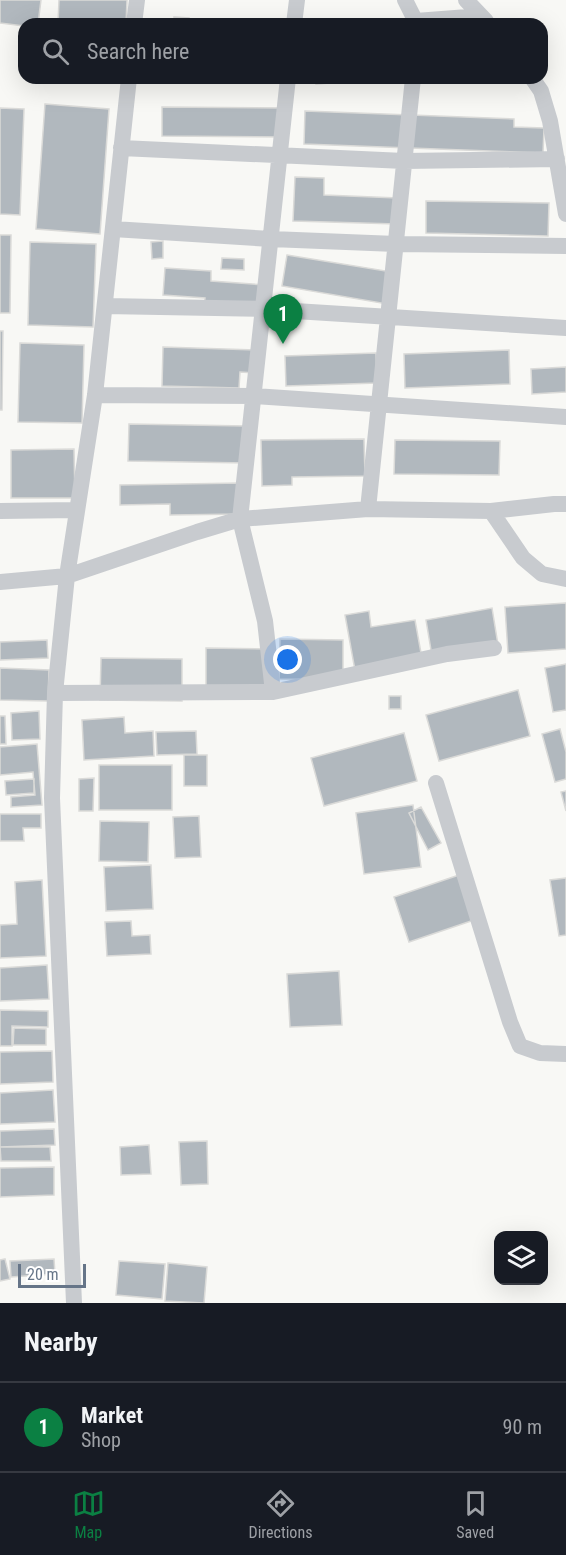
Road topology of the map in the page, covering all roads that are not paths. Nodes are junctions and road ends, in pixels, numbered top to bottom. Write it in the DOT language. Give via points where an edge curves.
graph roads {
  1 [pos="137,0"];
  2 [pos="297,0"];
  3 [pos="405,0"];
  4 [pos="466,0"];
  5 [pos="135,18"];
  6 [pos="295,18"];
  7 [pos="414,18"];
  8 [pos="483,18"];
  9 [pos="128,84"];
  10 [pos="287,84"];
  11 [pos="412,84"];
  12 [pos="536,84"];
  13 [pos="121,148"];
  14 [pos="280,156"];
  15 [pos="557,159"];
  16 [pos="404,161"];
  17 [pos="566,213"];
  18 [pos="113,229"];
  19 [pos="271,239"];
  20 [pos="396,244"];
  21 [pos="566,246"];
  22 [pos="105,306"];
  23 [pos="263,309"];
  24 [pos="388,318"];
  25 [pos="566,328"];
  26 [pos="95,394"];
  27 [pos="254,396"];
  28 [pos="379,404"];
  29 [pos="566,417"];
  30 [pos="566,504"];
  31 [pos="368,509"];
  32 [pos="77,510"];
  33 [pos="0,511"];
  34 [pos="491,511"];
  35 [pos="240,519"];
  36 [pos="68,576"];
  37 [pos="566,579"];
  38 [pos="0,582"];
  39 [pos="494,648"];
  40 [pos="273,692"];
  41 [pos="55,693"];
  42 [pos="436,783"];
  43 [pos="566,1054"];
  44 [pos="74,1303"];
  1 -- 5 [label="street"];
  2 -- 6 [label="street"];
  3 -- 7 [label="street"];
  4 -- 8 [label="street"];
  9 -- 13 [label="street"];
  10 -- 14 [label="street"];
  11 -- 16 [label="street"];
  12 -- 15 [label="street" via="547,111"];
  13 -- 14 [label="street"];
  13 -- 18 [label="street"];
  14 -- 16 [label="street"];
  14 -- 19 [label="street"];
  15 -- 16 [label="street"];
  15 -- 17 [label="street"];
  16 -- 20 [label="street"];
  18 -- 19 [label="street"];
  18 -- 22 [label="street"];
  19 -- 20 [label="street"];
  19 -- 23 [label="street"];
  20 -- 21 [label="street"];
  20 -- 24 [label="street"];
  22 -- 23 [label="street"];
  22 -- 26 [label="street"];
  23 -- 24 [label="street"];
  23 -- 27 [label="street"];
  24 -- 25 [label="street"];
  24 -- 28 [label="street"];
  26 -- 27 [label="street"];
  26 -- 32 [label="street"];
  27 -- 28 [label="street"];
  27 -- 35 [label="street"];
  28 -- 29 [label="street"];
  28 -- 31 [label="street"];
  30 -- 34 [label="street"];
  31 -- 34 [label="street"];
  31 -- 35 [label="street"];
  32 -- 33 [label="street"];
  32 -- 36 [label="street"];
  34 -- 37 [label="street" via="523,558 542,574"];
  35 -- 36 [label="street"];
  35 -- 40 [label="street" via="265,621"];
  36 -- 38 [label="street"];
  36 -- 41 [label="street"];
  39 -- 40 [label="street" via="447,654"];
  40 -- 41 [label="street"];
  41 -- 44 [label="street" via="52,798"];
  42 -- 43 [label="street" via="520,1046 540,1053"];
}
